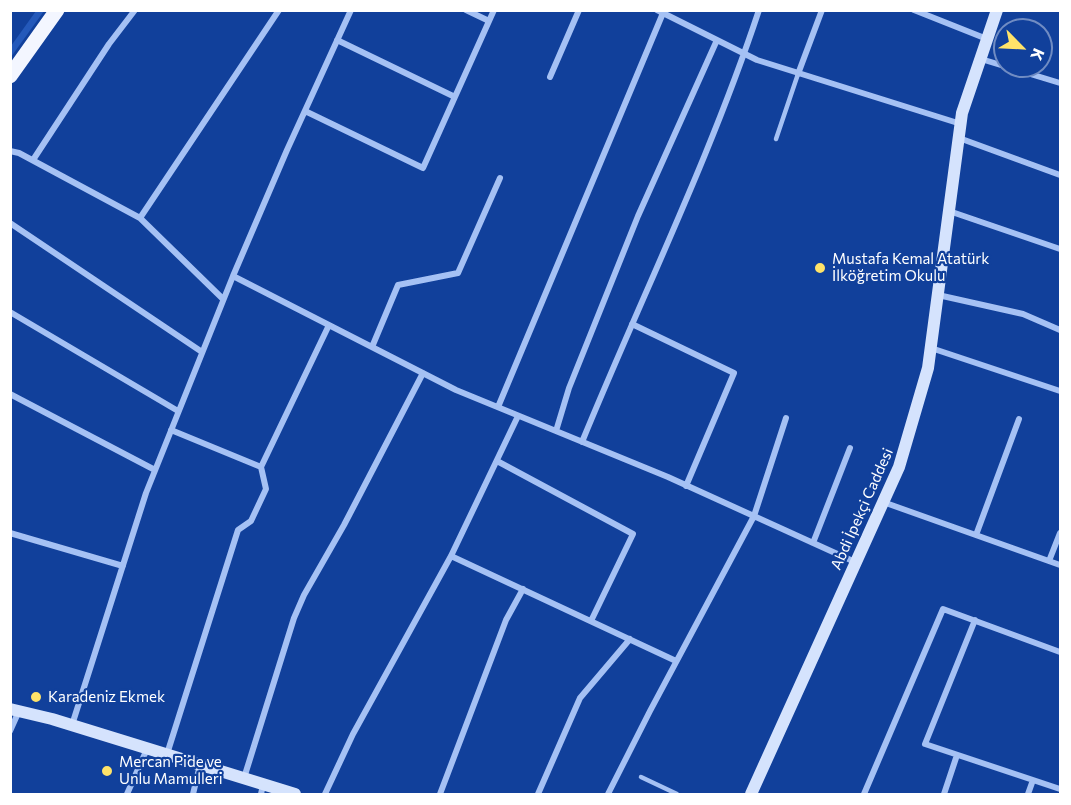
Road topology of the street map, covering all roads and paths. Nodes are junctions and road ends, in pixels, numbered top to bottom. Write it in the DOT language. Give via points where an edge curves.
graph roads {
  1 [pos="57,10"];
  2 [pos="135,10"];
  3 [pos="279,10"];
  4 [pos="351,10"];
  5 [pos="466,10"];
  6 [pos="494,10"];
  7 [pos="579,10"];
  8 [pos="759,10"];
  9 [pos="822,10"];
  10 [pos="914,10"];
  11 [pos="998,10"];
  12 [pos="660,12"];
  13 [pos="489,21"];
  14 [pos="987,39"];
  15 [pos="337,40"];
  16 [pos="717,40"];
  17 [pos="744,54"];
  18 [pos="981,59"];
  19 [pos="798,74"];
  20 [pos="10,76"];
  21 [pos="550,77"];
  22 [pos="1060,83"];
  23 [pos="455,97"];
  24 [pos="305,111"];
  25 [pos="961,124"];
  26 [pos="959,138"];
  27 [pos="776,139"];
  28 [pos="10,151"];
  29 [pos="33,160"];
  30 [pos="1060,175"];
  31 [pos="500,178"];
  32 [pos="949,211"];
  33 [pos="140,218"];
  34 [pos="10,223"];
  35 [pos="1060,249"];
  36 [pos="232,276"];
  37 [pos="938,295"];
  38 [pos="223,299"];
  39 [pos="10,312"];
  40 [pos="632,324"];
  41 [pos="329,325"];
  42 [pos="1060,330"];
  43 [pos="372,347"];
  44 [pos="931,348"];
  45 [pos="202,352"];
  46 [pos="423,373"];
  47 [pos="1060,391"];
  48 [pos="10,394"];
  49 [pos="498,407"];
  50 [pos="178,411"];
  51 [pos="519,416"];
  52 [pos="786,418"];
  53 [pos="1019,420"];
  54 [pos="171,430"];
  55 [pos="556,431"];
  56 [pos="582,442"];
  57 [pos="850,448"];
  58 [pos="497,461"];
  59 [pos="261,466"];
  60 [pos="155,470"];
  61 [pos="686,486"];
  62 [pos="883,502"];
  63 [pos="754,516"];
  64 [pos="10,533"];
  65 [pos="1060,533"];
  66 [pos="976,535"];
  67 [pos="813,543"];
  68 [pos="451,556"];
  69 [pos="1049,561"];
  70 [pos="855,562"];
  71 [pos="1060,565"];
  72 [pos="123,566"];
  73 [pos="523,589"];
  74 [pos="975,620"];
  75 [pos="591,621"];
  76 [pos="630,639"];
  77 [pos="1060,652"];
  78 [pos="676,661"];
  79 [pos="15,710"];
  80 [pos="72,725"];
  81 [pos="10,731"];
  82 [pos="147,748"];
  83 [pos="166,755"];
  84 [pos="957,755"];
  85 [pos="200,765"];
  86 [pos="641,777"];
  87 [pos="243,778"];
  88 [pos="1033,780"];
  89 [pos="1060,789"];
  90 [pos="262,790"];
  91 [pos="127,795"];
  92 [pos="193,795"];
  93 [pos="295,795"];
  94 [pos="326,795"];
  95 [pos="441,795"];
  96 [pos="538,795"];
  97 [pos="608,795"];
  98 [pos="676,795"];
  99 [pos="751,795"];
  100 [pos="864,795"];
  101 [pos="944,795"];
  102 [pos="1028,795"];
  1 -- 20 [label="main road"];
  2 -- 29 [label="street"];
  3 -- 33 [label="street"];
  4 -- 15 [label="street"];
  5 -- 13 [label="street"];
  6 -- 13 [label="street"];
  7 -- 21 [label="street"];
  8 -- 17 [label="street"];
  9 -- 19 [label="street"];
  10 -- 14 [label="street"];
  11 -- 14 [label="main road, Abdi İpekçi Caddesi"];
  12 -- 16 [label="street"];
  12 -- 49 [label="street"];
  13 -- 23 [label="street"];
  14 -- 18 [label="main road, Abdi İpekçi Caddesi"];
  15 -- 23 [label="street"];
  15 -- 24 [label="street"];
  16 -- 17 [label="street"];
  16 -- 55 [label="street" via="638,216 569,388"];
  17 -- 19 [label="street"];
  17 -- 40 [label="street"];
  18 -- 22 [label="street"];
  18 -- 25 [label="main road, Abdi İpekçi Caddesi"];
  19 -- 25 [label="street"];
  19 -- 27 [label="lane"];
  23 -- 24 [label="street" via="423,168"];
  24 -- 36 [label="street"];
  25 -- 26 [label="main road, Abdi İpekçi Caddesi"];
  26 -- 30 [label="street"];
  26 -- 32 [label="main road, Abdi İpekçi Caddesi"];
  28 -- 29 [label="street"];
  29 -- 33 [label="street"];
  31 -- 43 [label="street" via="458,273 398,285"];
  32 -- 35 [label="street"];
  32 -- 37 [label="main road, Abdi İpekçi Caddesi"];
  33 -- 38 [label="street"];
  34 -- 45 [label="street"];
  36 -- 38 [label="street"];
  36 -- 41 [label="street"];
  37 -- 42 [label="street" via="1023,314"];
  37 -- 44 [label="main road, Abdi İpekçi Caddesi"];
  38 -- 45 [label="street"];
  39 -- 50 [label="street"];
  40 -- 56 [label="street"];
  40 -- 61 [label="street" via="735,373"];
  41 -- 43 [label="street"];
  41 -- 59 [label="street"];
  43 -- 46 [label="street"];
  44 -- 47 [label="street"];
  44 -- 62 [label="main road, Abdi İpekçi Caddesi" via="899,467"];
  45 -- 50 [label="street"];
  46 -- 49 [label="street"];
  46 -- 87 [label="street" via="304,595"];
  48 -- 60 [label="street"];
  49 -- 51 [label="street"];
  50 -- 54 [label="street"];
  51 -- 55 [label="street"];
  51 -- 58 [label="street"];
  52 -- 63 [label="street"];
  53 -- 66 [label="street"];
  54 -- 59 [label="street"];
  54 -- 60 [label="street"];
  55 -- 56 [label="street"];
  56 -- 61 [label="street"];
  57 -- 67 [label="street"];
  58 -- 68 [label="street"];
  58 -- 75 [label="street" via="633,534"];
  59 -- 83 [label="street" via="266,489 251,521 238,530"];
  60 -- 72 [label="street"];
  61 -- 63 [label="street"];
  62 -- 66 [label="street"];
  62 -- 70 [label="main road, Abdi İpekçi Caddesi"];
  63 -- 67 [label="street"];
  63 -- 78 [label="street"];
  64 -- 72 [label="street"];
  65 -- 69 [label="street"];
  66 -- 69 [label="street"];
  67 -- 70 [label="street"];
  68 -- 73 [label="street"];
  68 -- 94 [label="street" via="353,734"];
  69 -- 71 [label="street"];
  70 -- 99 [label="main road, Abdi İpekçi Caddesi"];
  72 -- 80 [label="street"];
  73 -- 75 [label="street"];
  73 -- 95 [label="street" via="506,620"];
  74 -- 77 [label="street"];
  74 -- 84 [label="street" via="925,744"];
  74 -- 100 [label="street" via="943,609"];
  75 -- 76 [label="street"];
  76 -- 78 [label="street"];
  76 -- 96 [label="street" via="580,698"];
  78 -- 97 [label="street"];
  79 -- 80 [label="main road"];
  79 -- 81 [label="street"];
  80 -- 82 [label="main road"];
  82 -- 83 [label="main road"];
  82 -- 91 [label="street"];
  83 -- 85 [label="main road"];
  84 -- 88 [label="street"];
  84 -- 101 [label="street"];
  85 -- 87 [label="main road"];
  85 -- 92 [label="street"];
  86 -- 98 [label="lane"];
  87 -- 90 [label="main road"];
  88 -- 89 [label="street"];
  88 -- 102 [label="street"];
  90 -- 93 [label="main road"];
}
